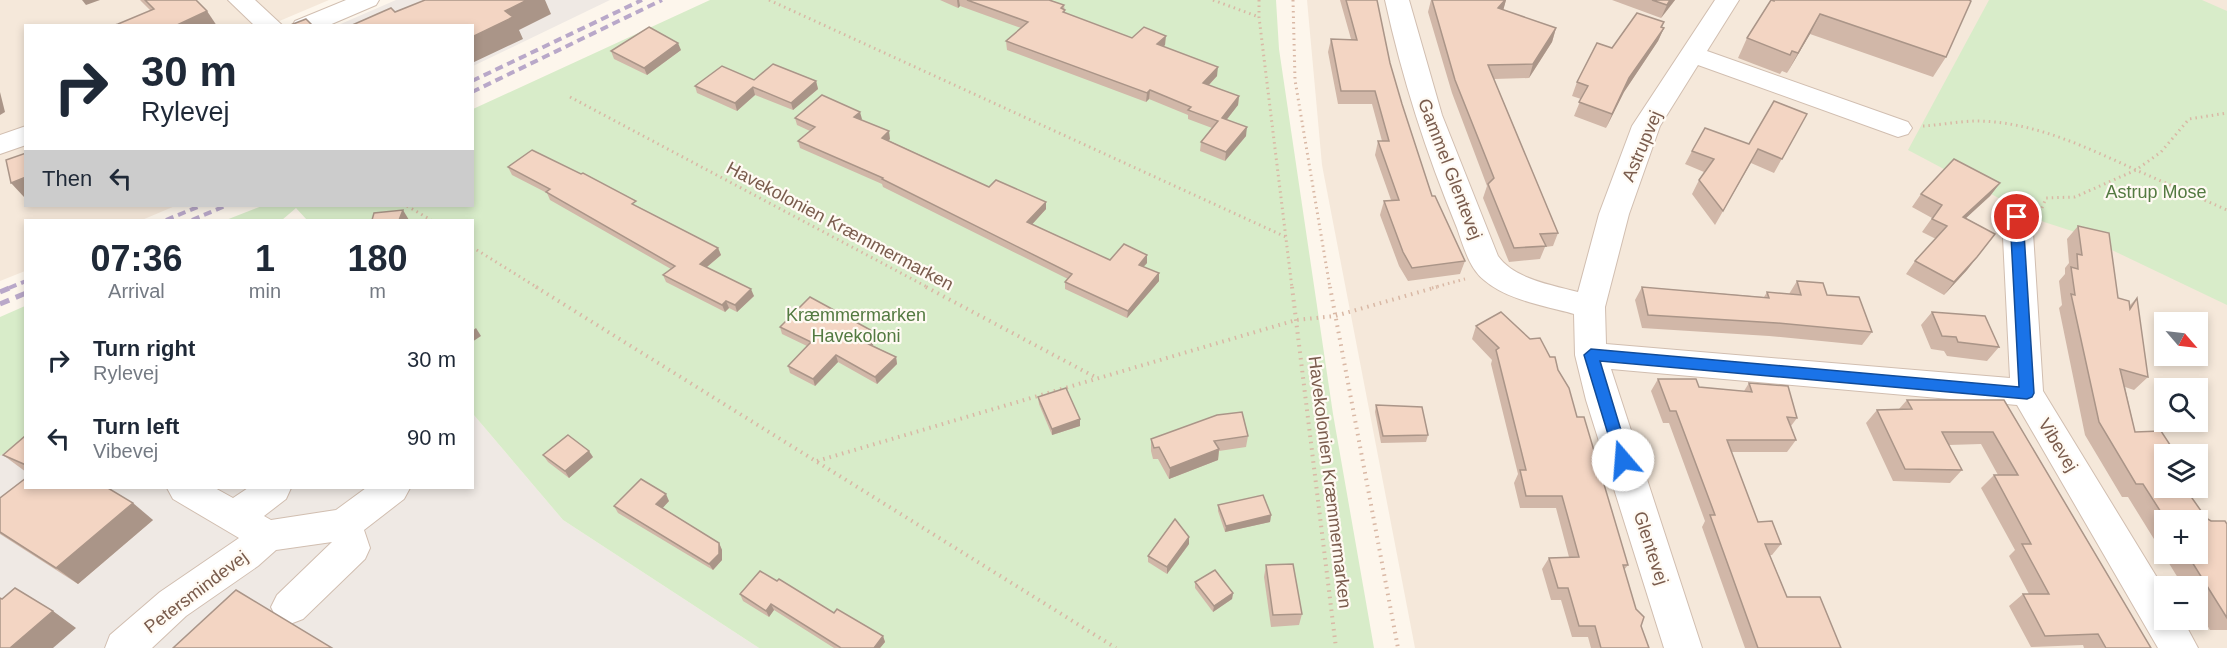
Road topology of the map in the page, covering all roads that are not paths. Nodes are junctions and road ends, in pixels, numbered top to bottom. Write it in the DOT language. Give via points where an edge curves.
graph roads {
  1 [pos="240,0"];
  2 [pos="367,0"];
  3 [pos="1397,0"];
  4 [pos="1727,0"];
  5 [pos="269,24"];
  6 [pos="309,24"];
  7 [pos="1691,54"];
  8 [pos="1898,128"];
  9 [pos="24,136"];
  10 [pos="0,145"];
  11 [pos="2017,217"];
  12 [pos="1588,307"];
  13 [pos="1591,355"];
  14 [pos="2027,393"];
  15 [pos="187,489"];
  16 [pos="273,489"];
  17 [pos="391,489"];
  18 [pos="235,517"];
  19 [pos="344,524"];
  20 [pos="267,536"];
  21 [pos="290,607"];
  22 [pos="124,648"];
  23 [pos="1683,648"];
  24 [pos="2179,648"];
  1 -- 5 [label="street"];
  2 -- 6 [label="street"];
  3 -- 12 [label="street, Gammel Glentevej" via="1416,75 1453,186 1493,271 1513,283"];
  4 -- 7 [label="street, Astrupvej"];
  7 -- 8 [label="street"];
  7 -- 12 [label="street, Astrupvej" via="1646,126 1614,214"];
  9 -- 10 [label="street"];
  11 -- 14 [label="street, Vibevej"];
  12 -- 13 [label="street, Glentevej"];
  13 -- 14 [label="street"];
  13 -- 23 [label="street, Glentevej"];
  14 -- 24 [label="street, Vibevej"];
  15 -- 18 [label="street"];
  16 -- 18 [label="street"];
  17 -- 19 [label="street"];
  18 -- 20 [label="street"];
  19 -- 20 [label="street"];
  19 -- 21 [label="street" via="352,548"];
  20 -- 22 [label="street, Petersmindevej" via="173,604"];
}
